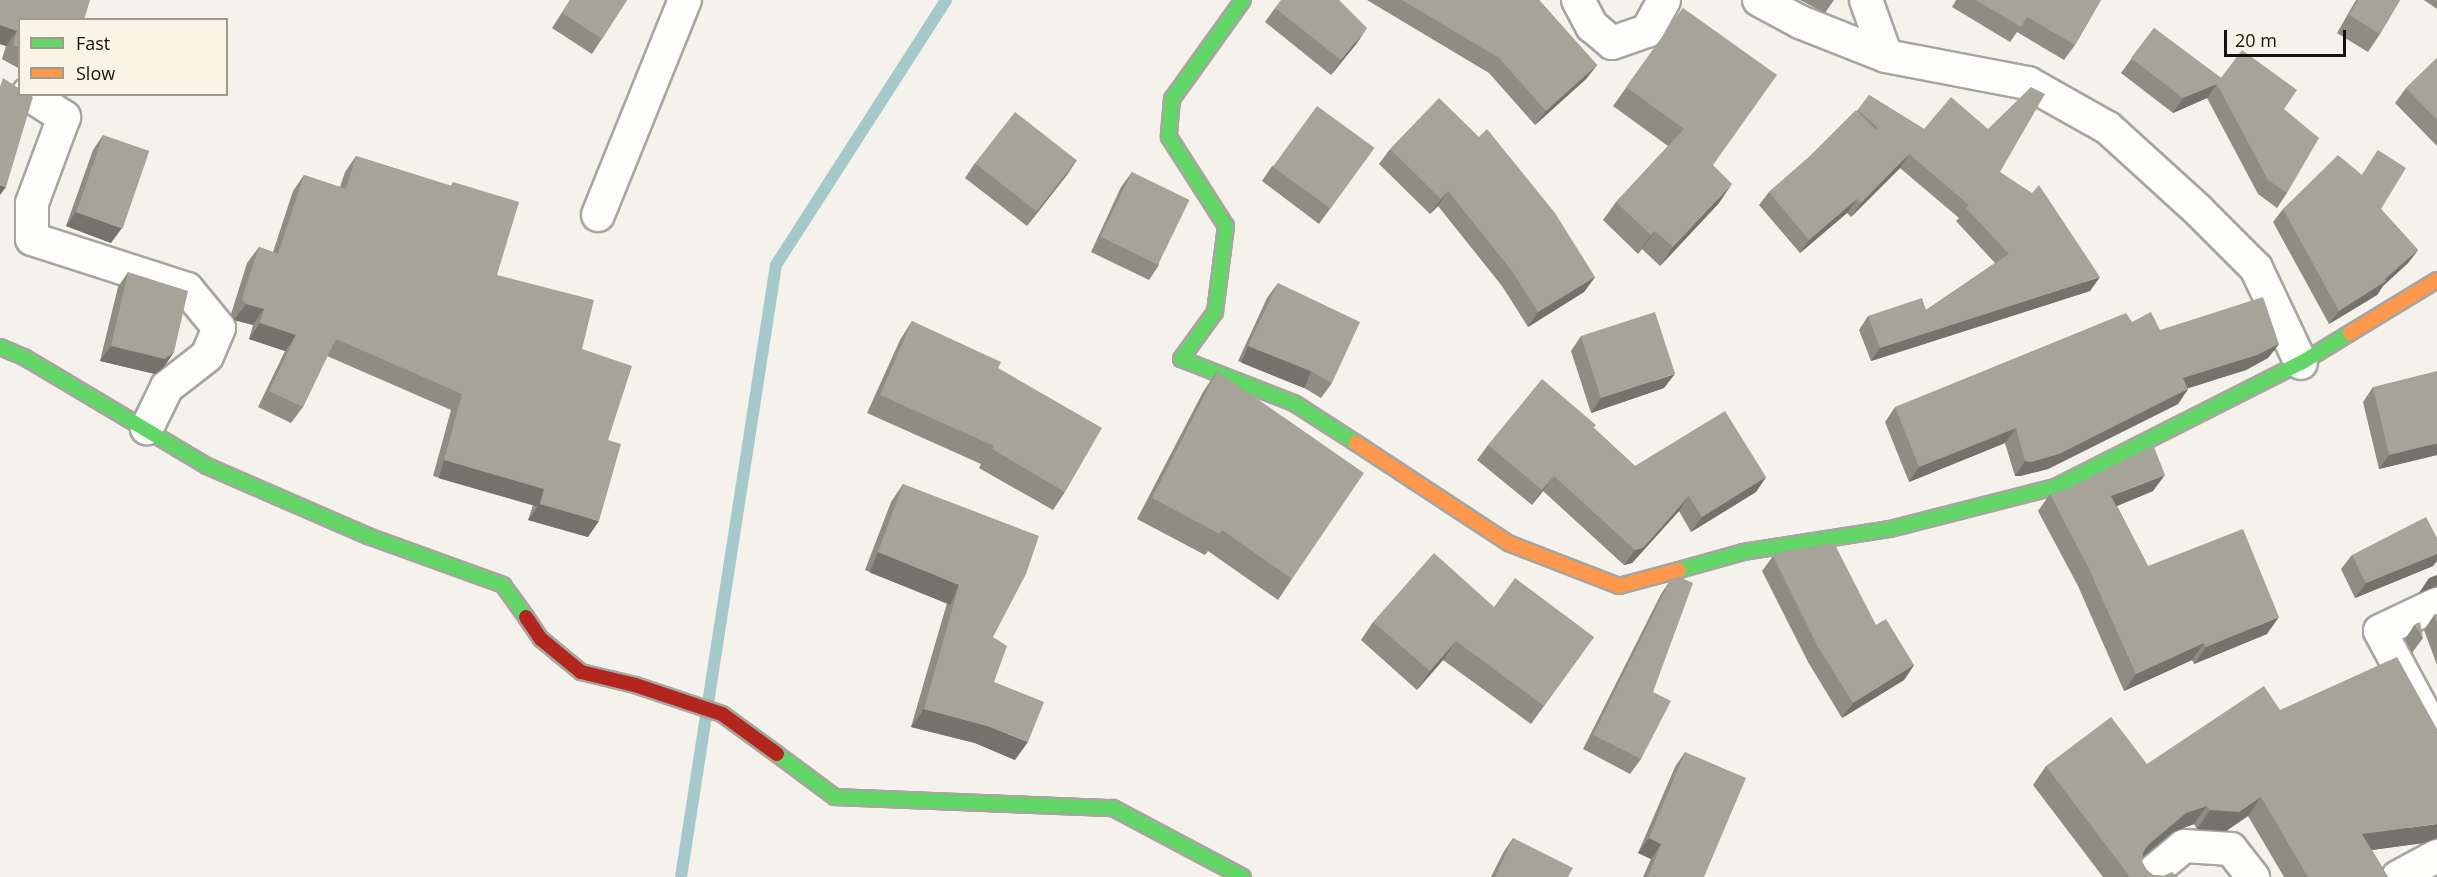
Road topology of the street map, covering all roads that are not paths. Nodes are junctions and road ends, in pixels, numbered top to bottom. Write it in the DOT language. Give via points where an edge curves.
graph roads {
  1 [pos="685,0"];
  2 [pos="1243,0"];
  3 [pos="1578,0"];
  4 [pos="1664,0"];
  5 [pos="1759,0"];
  6 [pos="1866,0"];
  7 [pos="1886,56"];
  8 [pos="0,77"];
  9 [pos="18,88"];
  10 [pos="31,96"];
  11 [pos="598,215"];
  12 [pos="2437,280"];
  13 [pos="0,347"];
  14 [pos="2301,363"];
  15 [pos="147,428"];
  16 [pos="2437,604"];
  17 [pos="2437,737"];
  18 [pos="2437,856"];
  19 [pos="1243,877"];
  20 [pos="2147,877"];
  21 [pos="2253,877"];
  22 [pos="2398,877"];
  1 -- 11 [label="street"];
  2 -- 14 [label="street" via="1172,99 1169,137 1226,226 1215,312 1182,359 1294,403 1508,543 1618,586 1743,552 1890,529 2055,487"];
  3 -- 4 [label="street" via="1592,26 1612,43 1647,31"];
  5 -- 7 [label="street" via="1800,22"];
  6 -- 7 [label="street"];
  7 -- 14 [label="street" via="2028,83 2108,128 2256,268"];
  8 -- 9 [label="street"];
  10 -- 15 [label="street" via="64,117 32,203 32,239 188,289 219,328 207,356 167,387"];
  12 -- 14 [label="street"];
  13 -- 15 [label="street"];
  15 -- 19 [label="street" via="207,466 368,536 503,585 541,639 581,672 722,714 835,797 1113,808"];
  16 -- 17 [label="street" via="2380,631"];
  18 -- 22 [label="street"];
  20 -- 21 [label="street" via="2184,846 2231,849"];
}
